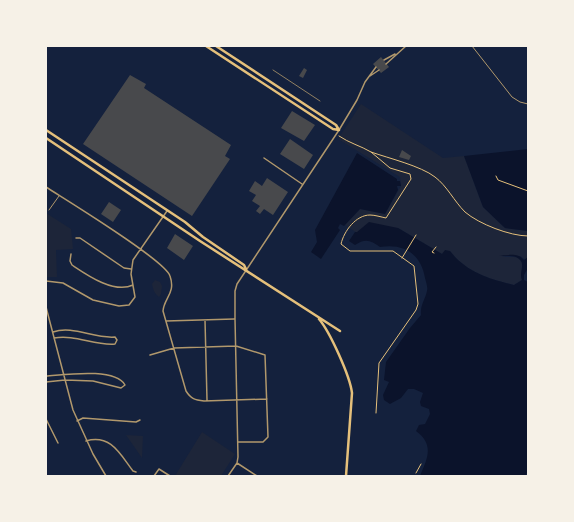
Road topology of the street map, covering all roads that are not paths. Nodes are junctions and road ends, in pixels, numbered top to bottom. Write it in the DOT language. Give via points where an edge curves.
graph roads {
  1 [pos="206,46"];
  2 [pos="216,46"];
  3 [pos="406,46"];
  4 [pos="472,46"];
  5 [pos="396,54"];
  6 [pos="384,60"];
  7 [pos="386,64"];
  8 [pos="376,67"];
  9 [pos="379,70"];
  10 [pos="368,77"];
  11 [pos="528,104"];
  12 [pos="46,130"];
  13 [pos="339,130"];
  14 [pos="46,138"];
  15 [pos="71,147"];
  16 [pos="68,152"];
  17 [pos="264,158"];
  18 [pos="302,184"];
  19 [pos="46,187"];
  20 [pos="59,196"];
  21 [pos="49,210"];
  22 [pos="167,211"];
  23 [pos="164,216"];
  24 [pos="76,238"];
  25 [pos="141,250"];
  26 [pos="71,254"];
  27 [pos="131,269"];
  28 [pos="246,269"];
  29 [pos="46,281"];
  30 [pos="133,285"];
  31 [pos="46,308"];
  32 [pos="312,313"];
  33 [pos="235,319"];
  34 [pos="205,320"];
  35 [pos="166,321"];
  36 [pos="340,331"];
  37 [pos="53,332"];
  38 [pos="54,338"];
  39 [pos="236,346"];
  40 [pos="205,347"];
  41 [pos="174,348"];
  42 [pos="150,355"];
  43 [pos="63,373"];
  44 [pos="46,376"];
  45 [pos="65,380"];
  46 [pos="46,382"];
  47 [pos="267,399"];
  48 [pos="237,400"];
  49 [pos="207,401"];
  50 [pos="46,419"];
  51 [pos="77,420"];
  52 [pos="140,420"];
  53 [pos="86,441"];
  54 [pos="238,442"];
  55 [pos="58,443"];
  56 [pos="237,463"];
  57 [pos="136,472"];
  58 [pos="106,476"];
  59 [pos="154,476"];
  60 [pos="170,476"];
  61 [pos="228,476"];
  62 [pos="257,476"];
  63 [pos="346,476"];
  1 -- 13 [label="main road" via="333,130"];
  2 -- 13 [label="main road" via="336,125"];
  3 -- 5 [label="street"];
  4 -- 11 [label="street" via="512,97"];
  5 -- 6 [label="street"];
  5 -- 7 [label="street"];
  8 -- 10 [label="street"];
  9 -- 10 [label="street"];
  10 -- 13 [label="street"];
  12 -- 15 [label="main road"];
  13 -- 18 [label="street"];
  14 -- 16 [label="main road"];
  15 -- 16 [label="main road"];
  15 -- 22 [label="main road"];
  16 -- 23 [label="main road"];
  17 -- 18 [label="street"];
  18 -- 28 [label="street"];
  19 -- 20 [label="street"];
  20 -- 21 [label="street"];
  20 -- 25 [label="street"];
  22 -- 23 [label="street"];
  22 -- 28 [label="main road" via="244,265"];
  23 -- 25 [label="street"];
  23 -- 28 [label="main road"];
  24 -- 27 [label="street" via="80,238 124,268"];
  25 -- 27 [label="street" via="133,260"];
  25 -- 35 [label="street" via="162,264 170,275 171,292 163,308"];
  26 -- 30 [label="street" via="72,265 97,281 123,288"];
  27 -- 30 [label="street"];
  28 -- 32 [label="main road"];
  28 -- 33 [label="street" via="235,291"];
  29 -- 30 [label="street" via="63,283 93,300 125,306 134,300"];
  31 -- 37 [label="street"];
  32 -- 36 [label="main road"];
  32 -- 63 [label="main road" via="321,321 344,366 351,386"];
  33 -- 34 [label="street"];
  33 -- 39 [label="street"];
  34 -- 35 [label="street"];
  34 -- 40 [label="street"];
  35 -- 41 [label="street"];
  37 -- 38 [label="street"];
  37 -- 38 [label="street" via="71,330 104,338 115,337 117,340 115,344 106,345 64,337"];
  38 -- 43 [label="street"];
  39 -- 40 [label="street"];
  39 -- 47 [label="street" via="265,355"];
  39 -- 48 [label="street"];
  40 -- 41 [label="street"];
  40 -- 49 [label="street"];
  41 -- 42 [label="street"];
  41 -- 49 [label="street" via="186,391 196,400"];
  43 -- 44 [label="street"];
  43 -- 45 [label="street"];
  43 -- 45 [label="street" via="103,375 122,381 125,385 121,388 102,382"];
  45 -- 46 [label="street"];
  45 -- 51 [label="street"];
  47 -- 48 [label="street"];
  47 -- 54 [label="street" via="267,440"];
  48 -- 49 [label="street"];
  48 -- 54 [label="street"];
  50 -- 55 [label="street"];
  51 -- 52 [label="street"];
  51 -- 53 [label="street"];
  53 -- 57 [label="street" via="107,440"];
  53 -- 58 [label="street"];
  54 -- 56 [label="street"];
  56 -- 61 [label="street"];
  56 -- 62 [label="street"];
  59 -- 60 [label="street" via="159,469"];
}
